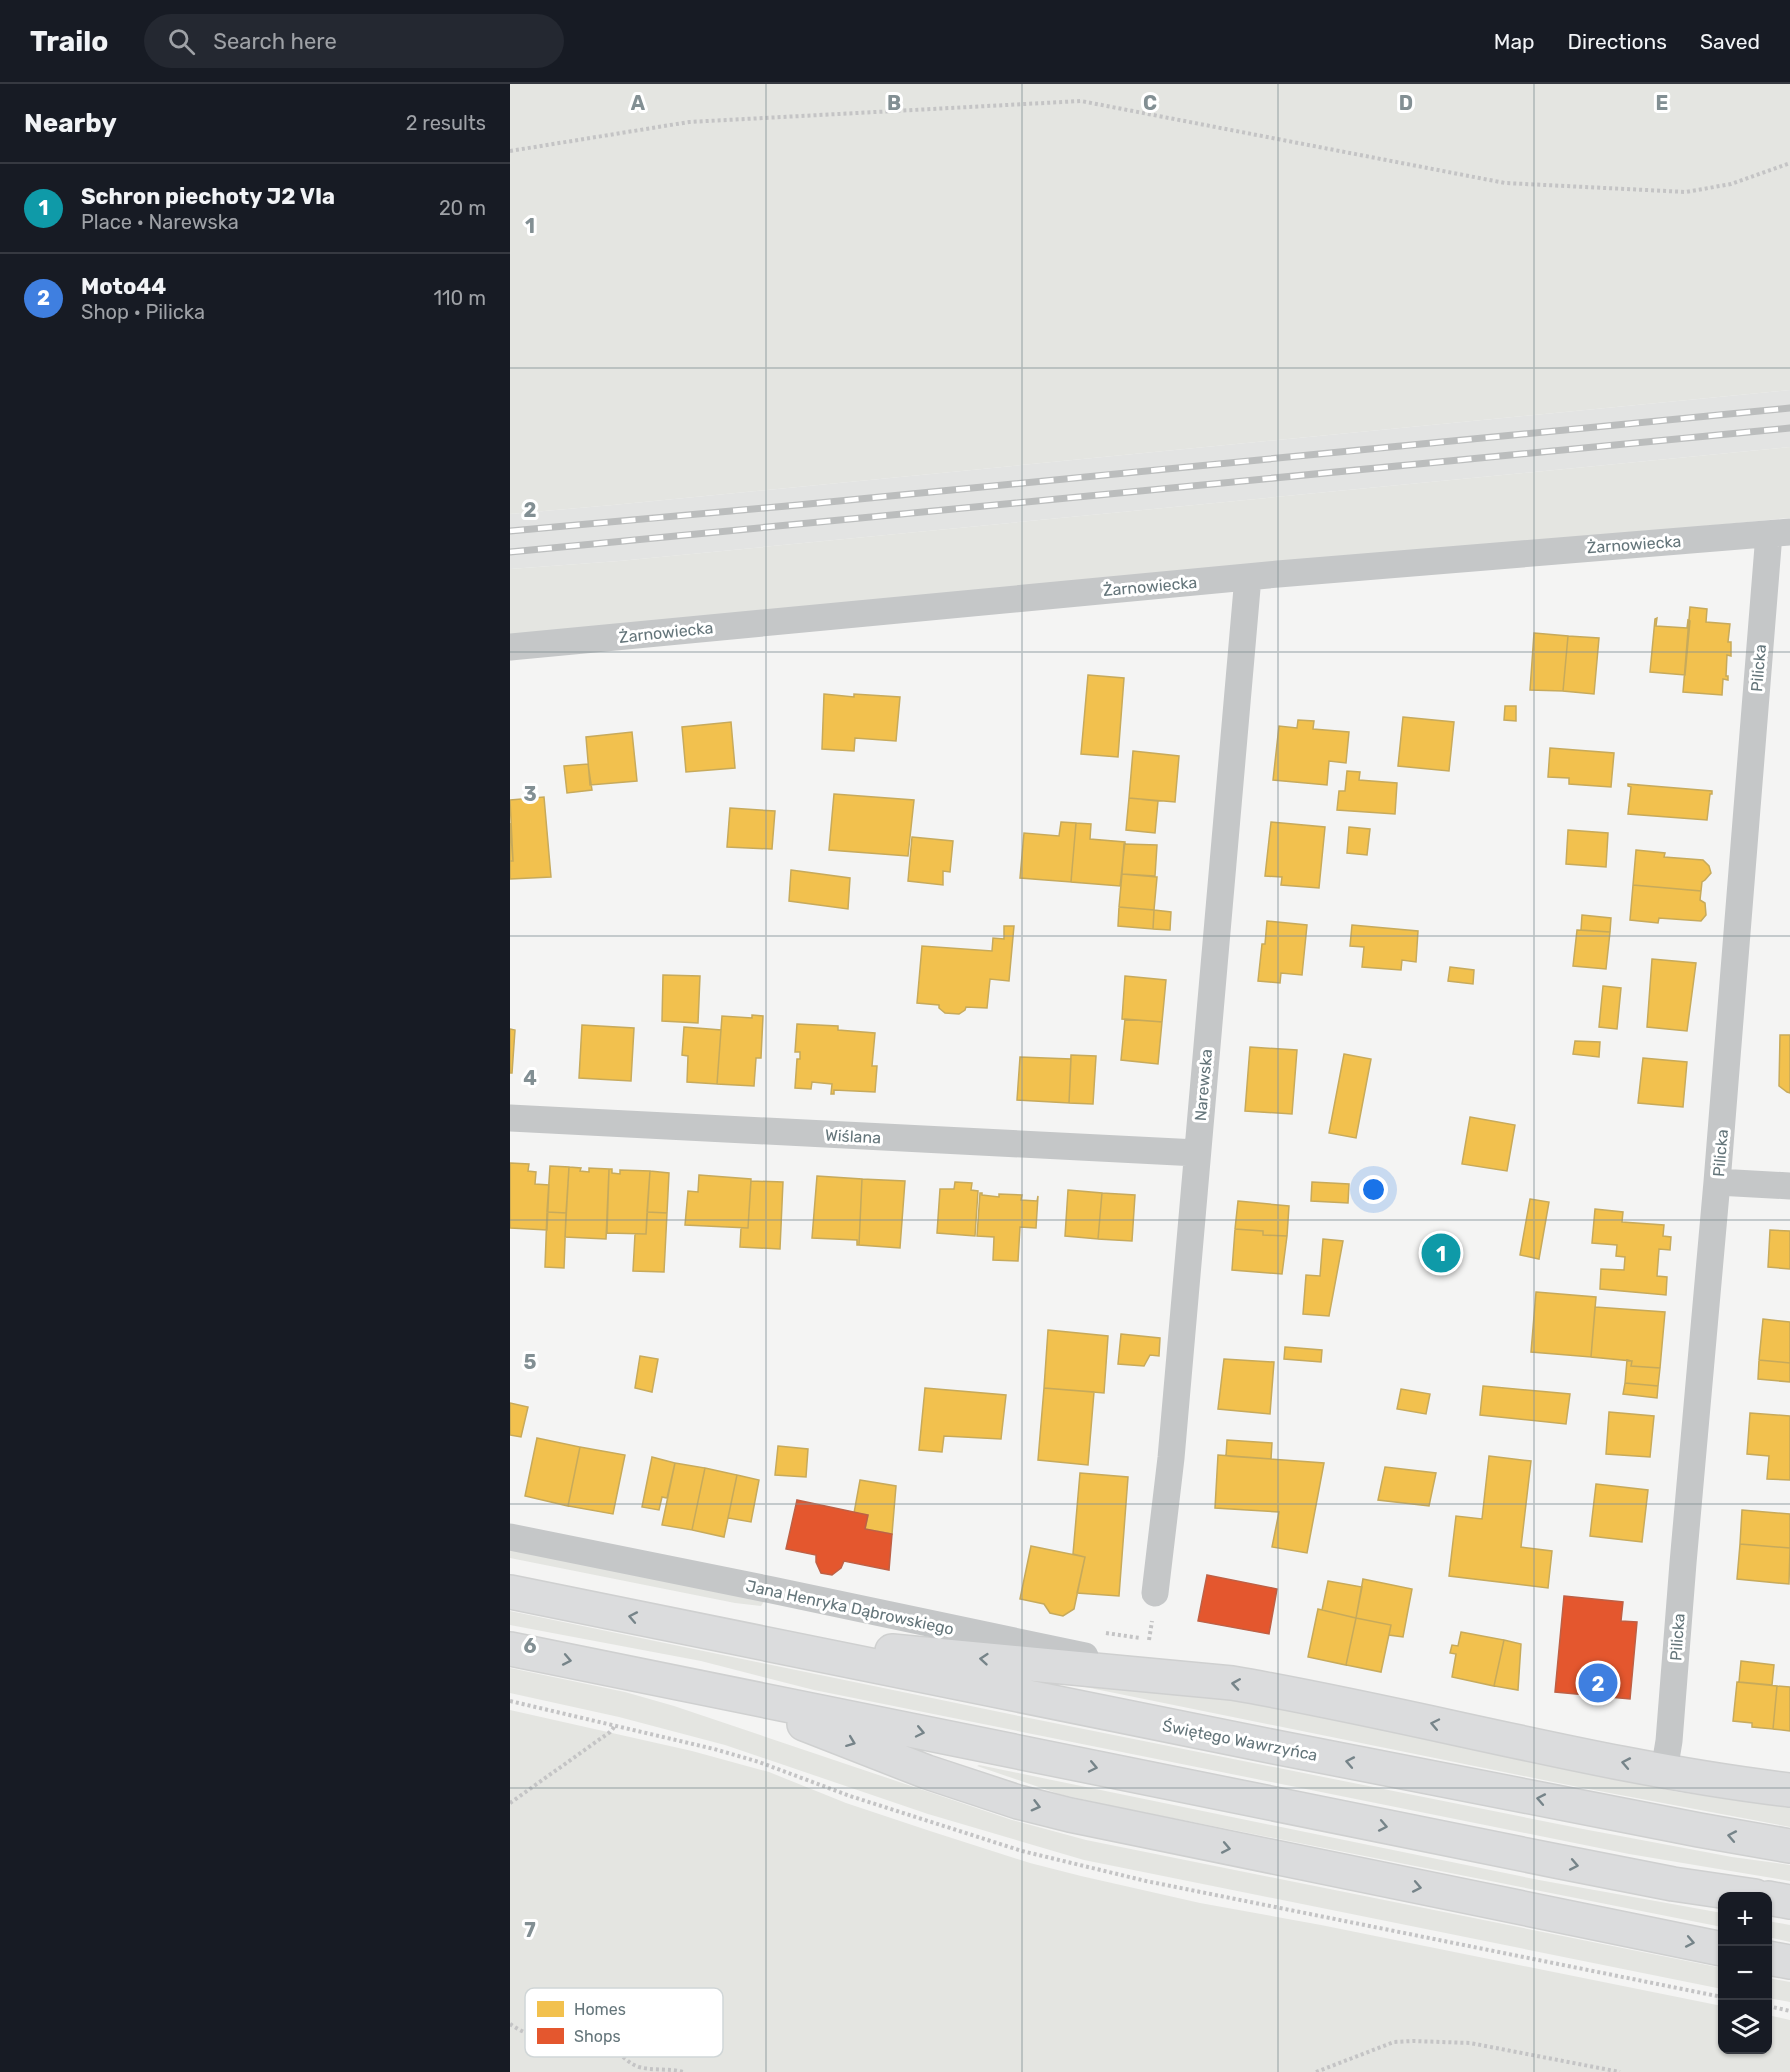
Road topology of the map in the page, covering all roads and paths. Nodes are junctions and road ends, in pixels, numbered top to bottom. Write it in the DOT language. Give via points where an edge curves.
graph roads {
  1 [pos="510,151"];
  2 [pos="1790,163"];
  3 [pos="1779,533"];
  4 [pos="1248,577"];
  5 [pos="510,647"];
  6 [pos="510,1118"];
  7 [pos="1197,1153"];
  8 [pos="1717,1182"];
  9 [pos="1790,1186"];
  10 [pos="510,1537"];
  11 [pos="510,1592"];
  12 [pos="1155,1593"];
  13 [pos="690,1628"];
  14 [pos="510,1649"];
  15 [pos="1189,1677"];
  16 [pos="719,1690"];
  17 [pos="616,1725"];
  18 [pos="1664,1771"];
  19 [pos="1790,1790"];
  20 [pos="510,1803"];
  21 [pos="1790,1846"];
  22 [pos="1728,1892"];
  23 [pos="1772,1899"];
  24 [pos="1790,1902"];
  25 [pos="1718,1948"];
  26 [pos="1772,1959"];
  27 [pos="1790,1962"];
  28 [pos="1772,2007"];
  29 [pos="1790,2011"];
  30 [pos="510,2024"];
  31 [pos="525,2031"];
  32 [pos="624,2057"];
  33 [pos="683,2072"];
  34 [pos="1316,2072"];
  35 [pos="1620,2072"];
  1 -- 2 [label="path" via="689,122 1081,101 1505,183 1686,192 1731,184"];
  3 -- 4 [label="street, Żarnowiecka"];
  3 -- 8 [label="street, Pilicka"];
  4 -- 5 [label="street, Żarnowiecka"];
  4 -- 7 [label="street, Narewska"];
  6 -- 7 [label="street, Wiślana"];
  7 -- 12 [label="street, Narewska" via="1171,1458"];
  8 -- 9 [label="street"];
  8 -- 18 [label="street, Pilicka"];
  10 -- 15 [label="street, Jana Henryka Dąbrowskiego"];
  13 -- 11 [label="main road, one-way"];
  15 -- 13 [label="main road, one-way" via="919,1654"];
  21 -- 13 [label="main road, Świętego Wawrzyńca, one-way" via="1275,1747"];
  14 -- 16 [label="main road, one-way"];
  18 -- 15 [label="main road, one-way" via="1283,1692"];
  16 -- 22 [label="main road, one-way" via="1556,1861"];
  16 -- 25 [label="main road, one-way" via="927,1772 1060,1813"];
  17 -- 20 [label="path"];
  18 -- 19 [label="main road"];
  23 -- 24 [label="main road"];
  26 -- 27 [label="main road"];
  28 -- 29 [label="path"];
  30 -- 31 [label="path"];
  32 -- 33 [label="path" via="640,2068"];
  34 -- 35 [label="path" via="1394,2042 1413,2041 1470,2043"];
}
